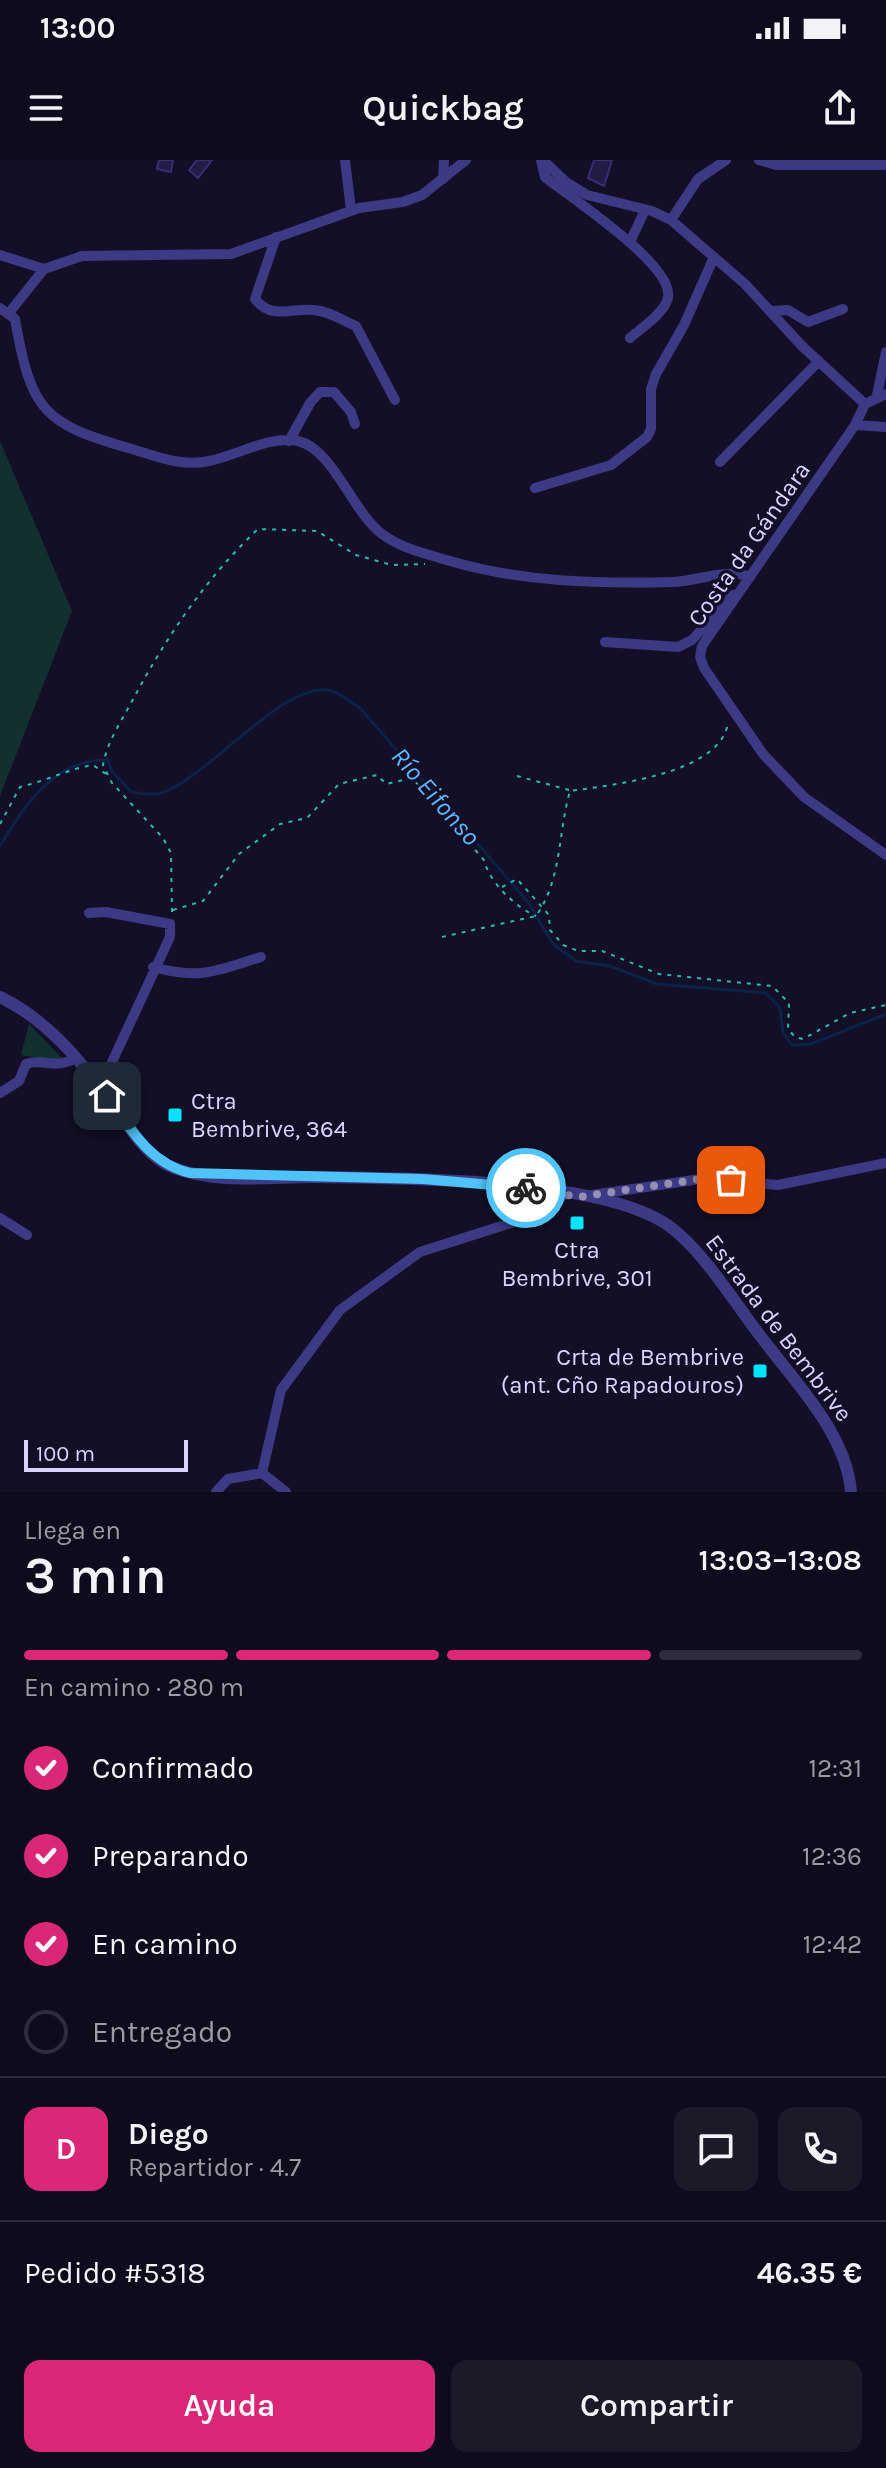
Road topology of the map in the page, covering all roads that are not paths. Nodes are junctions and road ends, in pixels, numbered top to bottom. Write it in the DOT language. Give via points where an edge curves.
graph roads {
  1 [pos="345,160"];
  2 [pos="444,160"];
  3 [pos="466,160"];
  4 [pos="542,160"];
  5 [pos="726,160"];
  6 [pos="759,160"];
  7 [pos="886,165"];
  8 [pos="443,179"];
  9 [pos="351,210"];
  10 [pos="645,210"];
  11 [pos="671,220"];
  12 [pos="276,237"];
  13 [pos="630,242"];
  14 [pos="0,255"];
  15 [pos="714,257"];
  16 [pos="44,269"];
  17 [pos="843,309"];
  18 [pos="5,310"];
  19 [pos="771,311"];
  20 [pos="630,338"];
  21 [pos="886,352"];
  22 [pos="819,361"];
  23 [pos="882,394"];
  24 [pos="395,400"];
  25 [pos="865,404"];
  26 [pos="355,424"];
  27 [pos="855,425"];
  28 [pos="886,427"];
  29 [pos="289,441"];
  30 [pos="720,462"];
  31 [pos="535,488"];
  32 [pos="750,577"];
  33 [pos="739,594"];
  34 [pos="605,642"];
  35 [pos="886,855"];
  36 [pos="89,913"];
  37 [pos="261,957"];
  38 [pos="153,967"];
  39 [pos="0,997"];
  40 [pos="76,1058"];
  41 [pos="0,1093"];
  42 [pos="130,1128"];
  43 [pos="886,1163"];
  44 [pos="572,1195"];
  45 [pos="0,1218"];
  46 [pos="27,1235"];
  47 [pos="262,1473"];
  48 [pos="216,1492"];
  49 [pos="286,1492"];
  50 [pos="851,1492"];
  1 -- 9 [label="street"];
  2 -- 8 [label="street"];
  3 -- 8 [label="street"];
  4 -- 10 [label="street" via="587,195"];
  4 -- 13 [label="street" via="545,177"];
  5 -- 11 [label="street" via="698,179"];
  6 -- 7 [label="street" via="776,165"];
  8 -- 9 [label="street" via="403,202"];
  9 -- 12 [label="street"];
  10 -- 11 [label="street"];
  10 -- 13 [label="street"];
  11 -- 15 [label="street"];
  12 -- 16 [label="street" via="231,254 82,256"];
  12 -- 24 [label="street" via="255,299 276,313 310,309 356,326"];
  13 -- 20 [label="street" via="666,285 668,297"];
  14 -- 16 [label="street"];
  15 -- 19 [label="street"];
  15 -- 31 [label="street" via="656,374 647,437 611,465"];
  16 -- 18 [label="street"];
  17 -- 19 [label="street" via="808,322 788,310"];
  18 -- 29 [label="street" via="15,319 30,387 71,431 185,464"];
  19 -- 22 [label="street"];
  21 -- 23 [label="street"];
  22 -- 25 [label="street"];
  22 -- 30 [label="street"];
  23 -- 25 [label="street"];
  25 -- 27 [label="street, Costa da Gándara"];
  26 -- 29 [label="street" via="334,392 320,392"];
  27 -- 28 [label="street"];
  27 -- 32 [label="street, Costa da Gándara"];
  29 -- 32 [label="street" via="300,441 325,460 381,534 436,557 554,581 675,582 739,573"];
  32 -- 33 [label="street, Costa da Gándara"];
  33 -- 34 [label="street" via="728,597 692,640 678,647"];
  33 -- 35 [label="street, Costa da Gándara" via="702,646 704,668 763,754 804,797"];
  36 -- 38 [label="street" via="170,924 170,937"];
  37 -- 38 [label="street" via="207,975"];
  38 -- 42 [label="street" via="109,1077 133,1118"];
  39 -- 40 [label="street, Estrada de Bembrive" via="35,1016"];
  40 -- 41 [label="street" via="63,1066 26,1064 19,1081"];
  40 -- 42 [label="street, Estrada de Bembrive"];
  42 -- 44 [label="street, Estrada de Bembrive" via="161,1162 190,1173 423,1179"];
  43 -- 44 [label="street" via="778,1185 707,1178"];
  44 -- 47 [label="street" via="536,1215 420,1252 340,1310 281,1390"];
  44 -- 50 [label="street, Estrada de Bembrive" via="646,1213 683,1238 837,1443"];
  45 -- 46 [label="street"];
  47 -- 48 [label="street" via="228,1479"];
  47 -- 49 [label="street"];
}
